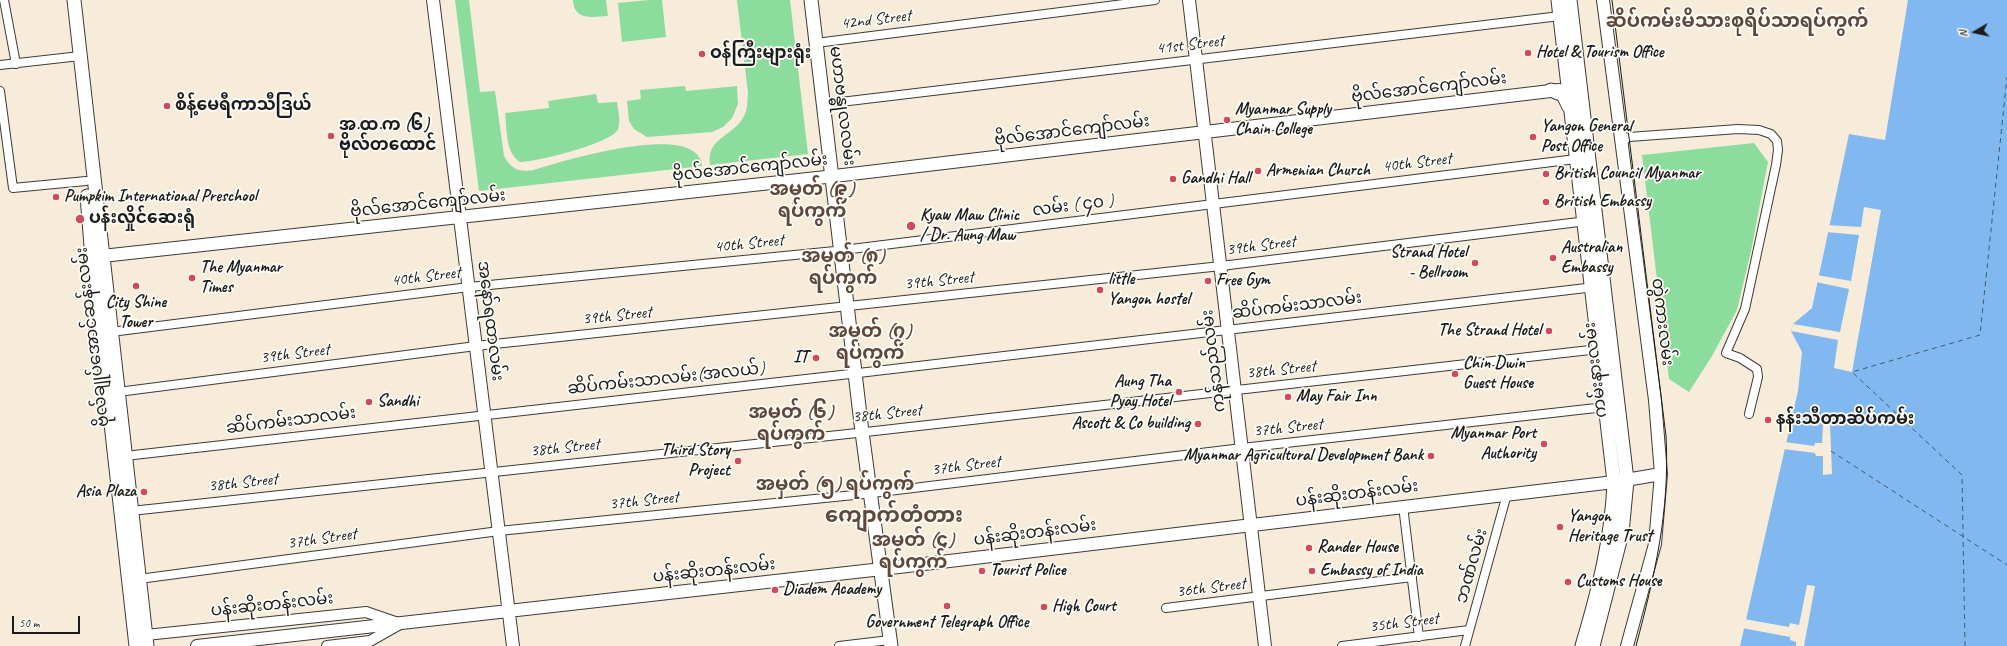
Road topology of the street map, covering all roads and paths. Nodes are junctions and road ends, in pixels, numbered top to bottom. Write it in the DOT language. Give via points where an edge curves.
graph roads {
  1 [pos="4,0"];
  2 [pos="66,0"];
  3 [pos="74,0"];
  4 [pos="433,0"];
  5 [pos="811,0"];
  6 [pos="1155,0"];
  7 [pos="1189,0"];
  8 [pos="1558,0"];
  9 [pos="1570,0"];
  10 [pos="1603,0"];
  11 [pos="1560,16"];
  12 [pos="816,43"];
  13 [pos="76,57"];
  14 [pos="1196,59"];
  15 [pos="16,64"];
  16 [pos="0,65"];
  17 [pos="1566,69"];
  18 [pos="1575,89"];
  19 [pos="1551,90"];
  20 [pos="0,91"];
  21 [pos="824,104"];
  22 [pos="1571,110"];
  23 [pos="3,130"];
  24 [pos="1205,132"];
  25 [pos="1621,142"];
  26 [pos="1576,159"];
  27 [pos="833,176"];
  28 [pos="89,185"];
  29 [pos="1213,204"];
  30 [pos="461,218"];
  31 [pos="1590,221"];
  32 [pos="98,249"];
  33 [pos="839,250"];
  34 [pos="1221,266"];
  35 [pos="469,287"];
  36 [pos="1598,287"];
  37 [pos="845,306"];
  38 [pos="1228,329"];
  39 [pos="111,332"];
  40 [pos="476,346"];
  41 [pos="1599,349"];
  42 [pos="853,374"];
  43 [pos="1235,390"];
  44 [pos="118,392"];
  45 [pos="1606,407"];
  46 [pos="485,414"];
  47 [pos="1749,414"];
  48 [pos="860,432"];
  49 [pos="1242,448"];
  50 [pos="125,456"];
  51 [pos="492,471"];
  52 [pos="122,472"];
  53 [pos="1661,474"];
  54 [pos="1627,480"];
  55 [pos="1614,482"];
  56 [pos="867,494"];
  57 [pos="1507,494"];
  58 [pos="1403,506"];
  59 [pos="131,511"];
  60 [pos="1250,524"];
  61 [pos="499,531"];
  62 [pos="882,568"];
  63 [pos="1412,577"];
  64 [pos="139,579"];
  65 [pos="1603,593"];
  66 [pos="1259,596"];
  67 [pos="1166,608"];
  68 [pos="509,611"];
  69 [pos="400,624"];
  70 [pos="204,629"];
  71 [pos="1469,630"];
  72 [pos="1419,637"];
  73 [pos="146,640"];
  74 [pos="888,642"];
  75 [pos="136,646"];
  76 [pos="197,646"];
  77 [pos="327,646"];
  78 [pos="513,646"];
  79 [pos="839,646"];
  80 [pos="1265,646"];
  81 [pos="1342,646"];
  82 [pos="1465,646"];
  83 [pos="1582,646"];
  84 [pos="1593,646"];
  85 [pos="1627,646"];
  1 -- 15 [label="street"];
  2 -- 13 [label="main road, ဗိုလ်ချုပ်အောင်ဆန်းလမ်း"];
  3 -- 13 [label="main road, ဗိုလ်ချုပ်အောင်ဆန်းလမ်း"];
  4 -- 30 [label="main road, အနော်ရထာလမ်း"];
  5 -- 12 [label="main road, မဟာဗန္ဓုလလမ်း"];
  6 -- 12 [label="street, 42nd Street"];
  7 -- 14 [label="main road, ကုန်သည်လမ်း"];
  8 -- 11 [label="main road, ကမ်းနားလမ်း"];
  9 -- 18 [label="main road, ကမ်းနားလမ်း"];
  10 -- 25 [label="main road, တွဲကားလမ်း"];
  11 -- 14 [label="street, 41st Street"];
  11 -- 17 [label="main road, ကမ်းနားလမ်း"];
  12 -- 21 [label="main road, မဟာဗန္ဓုလလမ်း"];
  13 -- 15 [label="street"];
  13 -- 28 [label="main road, ဗိုလ်ချုပ်အောင်ဆန်းလမ်း"];
  14 -- 21 [label="street, 41st Street"];
  14 -- 24 [label="main road, ကုန်သည်လမ်း"];
  15 -- 16 [label="street"];
  17 -- 18 [label="main road, ကမ်းနားလမ်း"];
  17 -- 19 [label="main road" via="1561,83"];
  18 -- 19 [label="main road, ဗိုလ်အောင်ကျော်လမ်း"];
  18 -- 22 [label="main road, ကမ်းနားလမ်း"];
  18 -- 31 [label="main road, ကမ်းနားလမ်း"];
  19 -- 22 [label="main road" via="1563,95"];
  19 -- 24 [label="main road, ဗိုလ်အောင်ကျော်လမ်း"];
  20 -- 23 [label="street"];
  21 -- 27 [label="main road, မဟာဗန္ဓုလလမ်း"];
  22 -- 26 [label="main road, ကမ်းနားလမ်း"];
  23 -- 28 [label="street" via="13,188"];
  24 -- 27 [label="main road, ဗိုလ်အောင်ကျော်လမ်း"];
  24 -- 29 [label="main road, ကုန်သည်လမ်း"];
  25 -- 47 [label="street" via="1629,137 1738,129 1759,130 1771,134 1777,140 1776,165 1745,309 1726,353 1757,369 1758,377"];
  25 -- 53 [label="main road, တွဲကားလမ်း" via="1655,400"];
  26 -- 29 [label="street, 40th Street"];
  26 -- 31 [label="main road, ကမ်းနားလမ်း"];
  27 -- 30 [label="main road, ဗိုလ်အောင်ကျော်လမ်း"];
  27 -- 33 [label="main road, မဟာဗန္ဓုလလမ်း"];
  28 -- 32 [label="main road, ဗိုလ်ချုပ်အောင်ဆန်းလမ်း"];
  29 -- 33 [label="street, လမ်း ( ၄၀ )"];
  29 -- 34 [label="main road, ကုန်သည်လမ်း"];
  30 -- 32 [label="main road, ဗိုလ်အောင်ကျော်လမ်း"];
  30 -- 35 [label="main road, အနော်ရထာလမ်း"];
  31 -- 34 [label="street, 39th Street"];
  31 -- 36 [label="main road, ကမ်းနားလမ်း"];
  32 -- 39 [label="main road, ဗိုလ်ချုပ်အောင်ဆန်းလမ်း"];
  32 -- 52 [label="main road, ဗိုလ်ချုပ်အောင်ဆန်းလမ်း"];
  33 -- 35 [label="street, 40th Street"];
  33 -- 37 [label="main road, မဟာဗန္ဓုလလမ်း"];
  34 -- 37 [label="street, 39th Street"];
  34 -- 38 [label="main road, ကုန်သည်လမ်း"];
  35 -- 39 [label="street, 40th Street"];
  35 -- 40 [label="main road, အနော်ရထာလမ်း"];
  36 -- 38 [label="street, ဆိပ်ကမ်းသာလမ်း"];
  36 -- 41 [label="main road, ကမ်းနားလမ်း"];
  36 -- 54 [label="main road, ကမ်းနားလမ်း"];
  37 -- 40 [label="street, 39th Street"];
  37 -- 42 [label="main road, မဟာဗန္ဓုလလမ်း"];
  38 -- 42 [label="street, ဆိပ်ကမ်းသာလမ်း"];
  38 -- 43 [label="main road, ကုန်သည်လမ်း"];
  39 -- 44 [label="main road, ဗိုလ်ချုပ်အောင်ဆန်းလမ်း"];
  40 -- 44 [label="street, 39th Street"];
  40 -- 46 [label="main road, အနော်ရထာလမ်း"];
  41 -- 43 [label="street, 38th Street"];
  41 -- 45 [label="main road, ကမ်းနားလမ်း"];
  42 -- 46 [label="street, ဆိပ်ကမ်းသာလမ်း(အလယ်)"];
  42 -- 48 [label="main road, မဟာဗန္ဓုလလမ်း"];
  43 -- 48 [label="street, 38th Street"];
  43 -- 49 [label="main road, ကုန်သည်လမ်း"];
  44 -- 50 [label="main road, ဗိုလ်ချုပ်အောင်ဆန်းလမ်း"];
  45 -- 49 [label="street, 37th Street"];
  45 -- 55 [label="main road, ကမ်းနားလမ်း"];
  46 -- 50 [label="street, ဆိပ်ကမ်းသာလမ်း"];
  46 -- 51 [label="main road, အနော်ရထာလမ်း"];
  48 -- 51 [label="street, 38th Street"];
  48 -- 56 [label="main road, မဟာဗန္ဓုလလမ်း"];
  49 -- 56 [label="street, 37th Street"];
  49 -- 60 [label="main road, ကုန်သည်လမ်း"];
  50 -- 52 [label="main road, ဗိုလ်ချုပ်အောင်ဆန်းလမ်း"];
  51 -- 59 [label="street, 38th Street"];
  51 -- 61 [label="main road, အနော်ရထာလမ်း"];
  52 -- 59 [label="main road, ဗိုလ်ချုပ်အောင်ဆန်းလမ်း"];
  52 -- 75 [label="main road, ဗိုလ်ချုပ်အောင်ဆန်းလမ်း"];
  53 -- 54 [label="main road, ပန်းဆိုးတန်းလမ်း"];
  53 -- 85 [label="main road, တွဲကားလမ်း" via="1655,544"];
  54 -- 55 [label="main road, ပန်းဆိုးတန်းလမ်း"];
  54 -- 65 [label="main road, ကမ်းနားလမ်း" via="1622,533"];
  55 -- 57 [label="main road, ပန်းဆိုးတန်းလမ်း"];
  55 -- 65 [label="main road, ကမ်းနားလမ်း"];
  56 -- 61 [label="street, 37th Street"];
  56 -- 62 [label="main road, မဟာဗန္ဓုလလမ်း"];
  57 -- 58 [label="main road, ပန်းဆိုးတန်းလမ်း"];
  57 -- 71 [label="street, ဘဏ်လမ်း"];
  58 -- 60 [label="main road, ပန်းဆိုးတန်းလမ်း"];
  58 -- 63 [label="street"];
  59 -- 64 [label="main road, ဗိုလ်ချုပ်အောင်ဆန်းလမ်း"];
  60 -- 62 [label="main road, ပန်းဆိုးတန်းလမ်း"];
  60 -- 66 [label="main road, ကုန်သည်လမ်း"];
  61 -- 64 [label="street, 37th Street"];
  61 -- 68 [label="main road, အနော်ရထာလမ်း"];
  62 -- 68 [label="main road, ပန်းဆိုးတန်းလမ်း"];
  62 -- 74 [label="main road, မဟာဗန္ဓုလလမ်း"];
  63 -- 66 [label="street, 36th Street"];
  63 -- 72 [label="street"];
  64 -- 73 [label="main road, ဗိုလ်ချုပ်အောင်ဆန်းလမ်း"];
  65 -- 83 [label="main road, ကမ်းနားလမ်း"];
  65 -- 84 [label="main road, ကမ်းနားလမ်း"];
  66 -- 67 [label="street, 36th Street"];
  66 -- 80 [label="main road, ကုန်သည်လမ်း"];
  68 -- 69 [label="main road, ပန်းဆိုးတန်းလမ်း"];
  68 -- 78 [label="main road, အနော်ရထာလမ်း"];
  69 -- 70 [label="street, ပန်းဆိုးတန်းလမ်း" via="366,612"];
  69 -- 76 [label="main road, ပန်းဆိုးတန်းလမ်း"];
  69 -- 77 [label="street, ပန်းဆိုးတန်းလမ်း" via="370,641"];
  70 -- 73 [label="street, ပန်းဆိုးတန်းလမ်း"];
  70 -- 76 [label="street"];
  71 -- 72 [label="street, 35th Street"];
  71 -- 82 [label="street, ဘဏ်လမ်း"];
  72 -- 81 [label="street, 35th Street"];
  74 -- 79 [label="street"];
}
